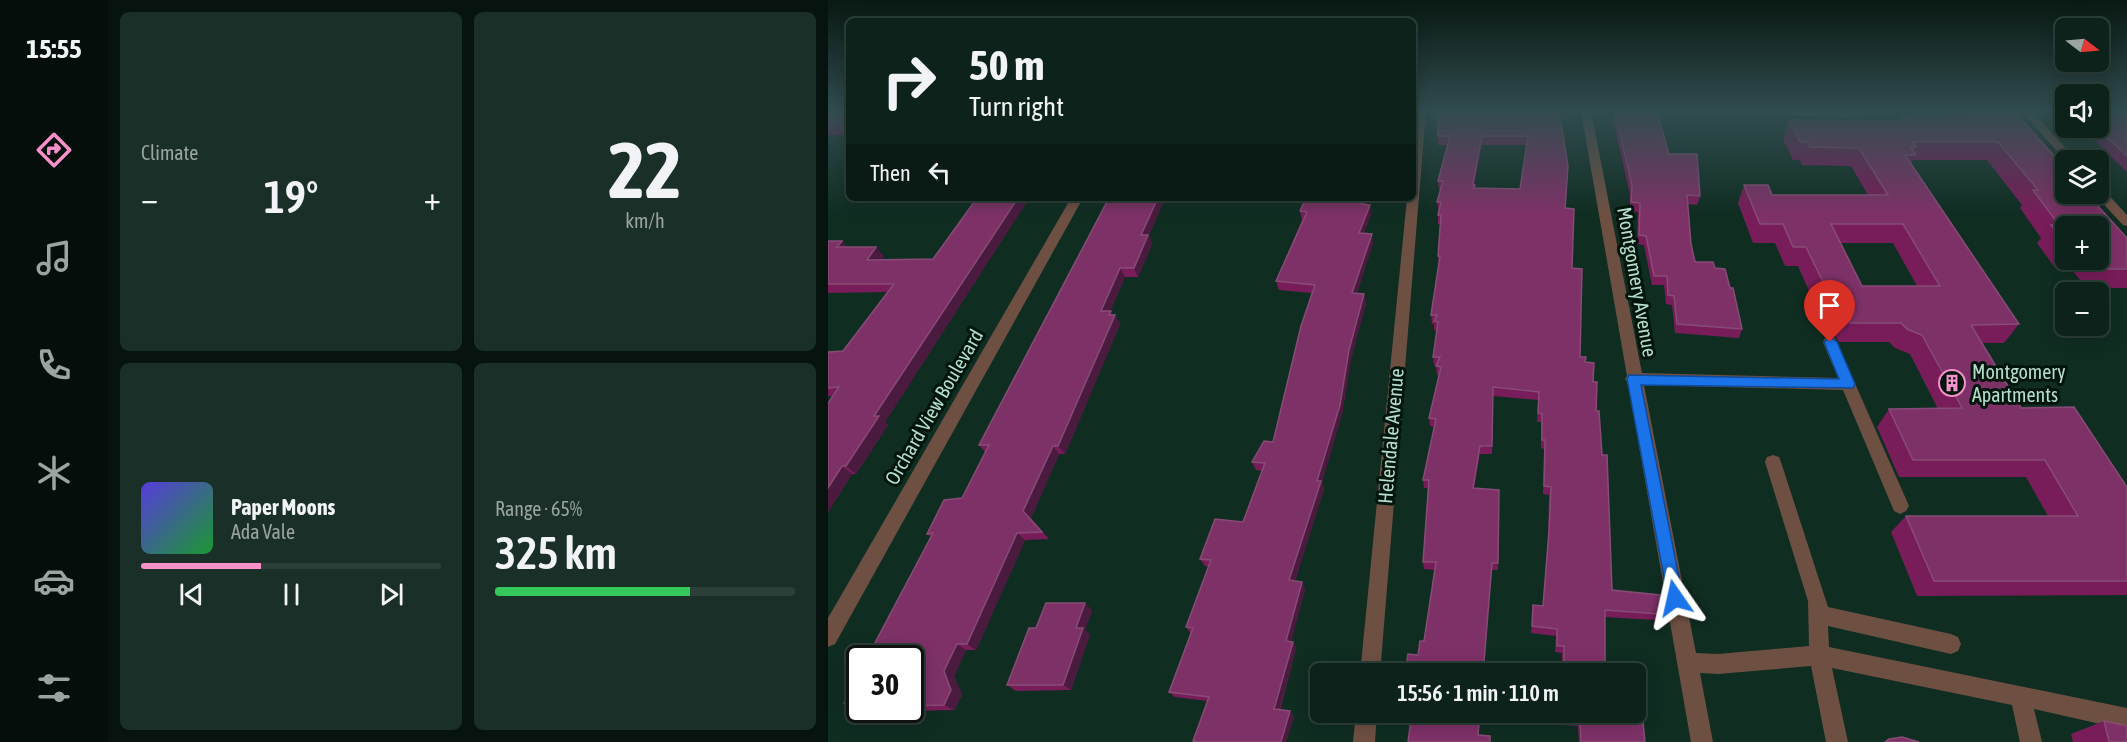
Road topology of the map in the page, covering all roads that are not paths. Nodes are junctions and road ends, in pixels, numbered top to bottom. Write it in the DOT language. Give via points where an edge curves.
graph roads {
  1 [pos="1418,146"];
  2 [pos="1592,146"];
  3 [pos="1416,165"];
  4 [pos="1075,201"];
  5 [pos="1413,201"];
  6 [pos="2109,202"];
  7 [pos="2127,222"];
  8 [pos="1830,342"];
  9 [pos="1634,379"];
  10 [pos="1848,384"];
  11 [pos="1773,462"];
  12 [pos="1900,506"];
  13 [pos="1818,614"];
  14 [pos="828,637"];
  15 [pos="1951,644"];
  16 [pos="1819,655"];
  17 [pos="1371,663"];
  18 [pos="1687,663"];
  19 [pos="2021,696"];
  20 [pos="2127,719"];
  21 [pos="1365,723"];
  22 [pos="1364,742"];
  23 [pos="1702,742"];
  24 [pos="1837,742"];
  25 [pos="2031,742"];
  1 -- 3 [label="street, Helendale Avenue"];
  2 -- 9 [label="street, Montgomery Avenue"];
  4 -- 14 [label="street, Orchard View Boulevard"];
  5 -- 17 [label="street, Helendale Avenue"];
  6 -- 7 [label="street"];
  8 -- 10 [label="street"];
  9 -- 10 [label="street"];
  9 -- 18 [label="street, Montgomery Avenue"];
  10 -- 12 [label="street"];
  11 -- 13 [label="street" via="1818,602"];
  13 -- 15 [label="street"];
  13 -- 16 [label="street"];
  16 -- 18 [label="street"];
  16 -- 19 [label="street"];
  16 -- 24 [label="street"];
  18 -- 23 [label="street, Montgomery Avenue"];
  19 -- 20 [label="street"];
  19 -- 25 [label="street"];
  21 -- 22 [label="street"];
}
